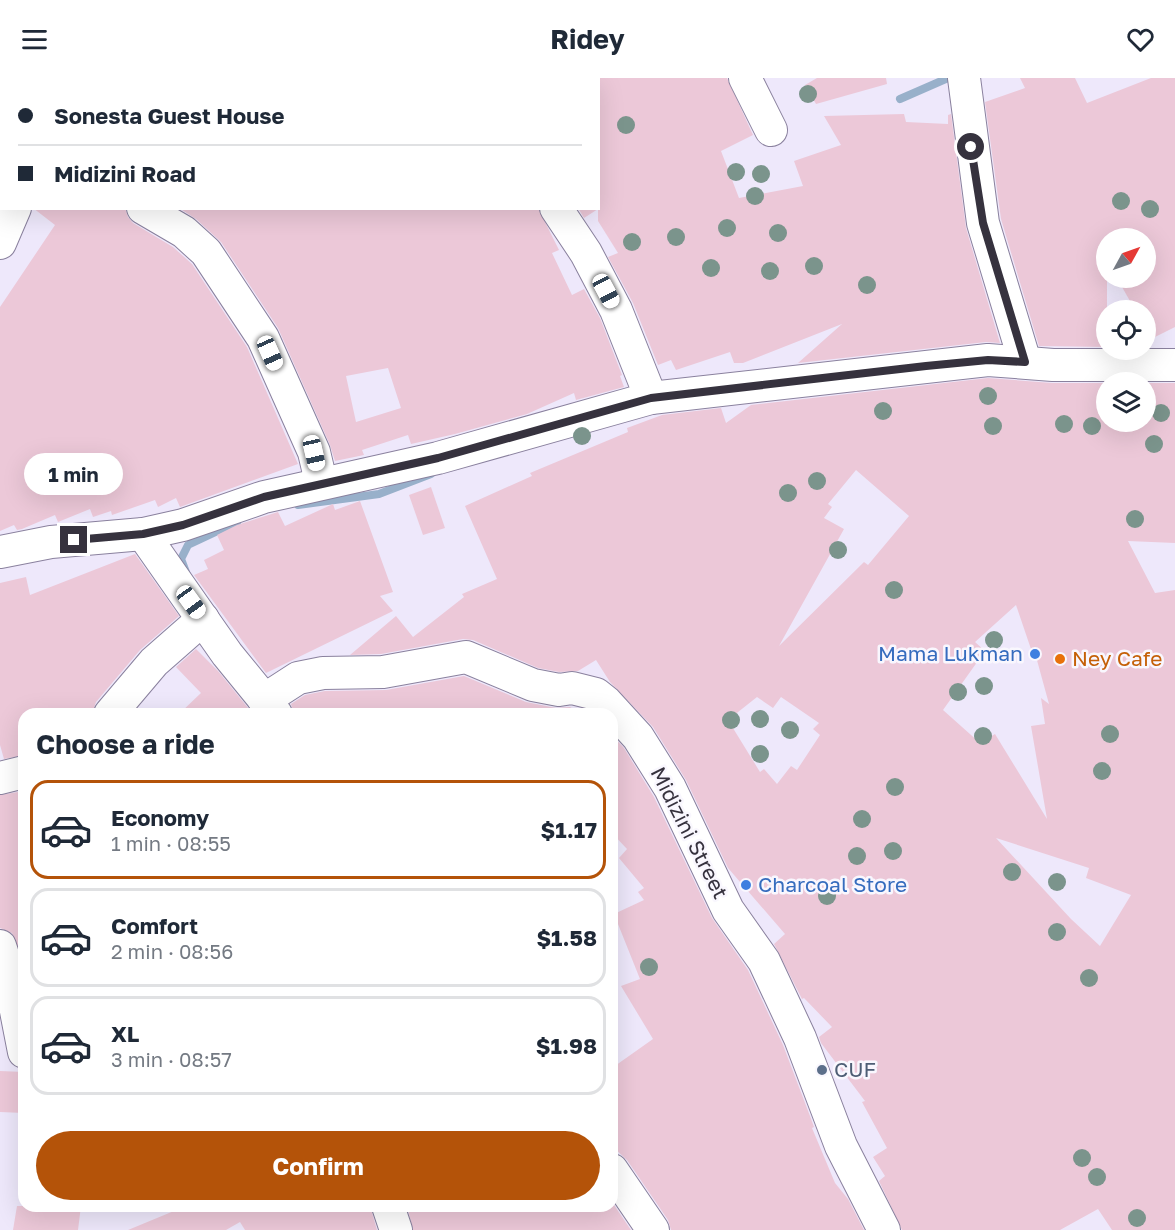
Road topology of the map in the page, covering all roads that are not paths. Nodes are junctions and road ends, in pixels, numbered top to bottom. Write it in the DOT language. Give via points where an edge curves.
graph roads {
  1 [pos="745,78"];
  2 [pos="964,78"];
  3 [pos="771,130"];
  4 [pos="14,210"];
  5 [pos="146,210"];
  6 [pos="557,210"];
  7 [pos="0,243"];
  8 [pos="1025,362"];
  9 [pos="1175,365"];
  10 [pos="651,398"];
  11 [pos="321,483"];
  12 [pos="143,534"];
  13 [pos="0,552"];
  14 [pos="203,619"];
  15 [pos="270,707"];
  16 [pos="115,708"];
  17 [pos="611,708"];
  18 [pos="618,715"];
  19 [pos="18,774"];
  20 [pos="0,778"];
  21 [pos="0,946"];
  22 [pos="18,1022"];
  23 [pos="618,1179"];
  24 [pos="390,1212"];
  25 [pos="396,1230"];
  26 [pos="653,1230"];
  27 [pos="884,1230"];
  1 -- 3 [label="street"];
  2 -- 8 [label="street" via="983,223"];
  4 -- 7 [label="street"];
  5 -- 11 [label="street" via="184,232 206,252 263,338 314,453"];
  6 -- 10 [label="street" via="616,310"];
  8 -- 9 [label="street"];
  8 -- 10 [label="street" via="988,360"];
  10 -- 11 [label="street" via="438,458"];
  11 -- 12 [label="street"];
  12 -- 13 [label="street" via="51,542"];
  12 -- 14 [label="street"];
  14 -- 15 [label="street"];
  14 -- 16 [label="street" via="154,662"];
  15 -- 17 [label="street, Midizini Street" via="298,678 323,673 383,672 466,657 533,685 596,694"];
  18 -- 27 [label="street, Midizini Street" via="638,737 670,788 728,910 764,961 800,1038 841,1146"];
  19 -- 20 [label="street"];
  21 -- 22 [label="street"];
  23 -- 26 [label="street"];
  24 -- 25 [label="street"];
}
